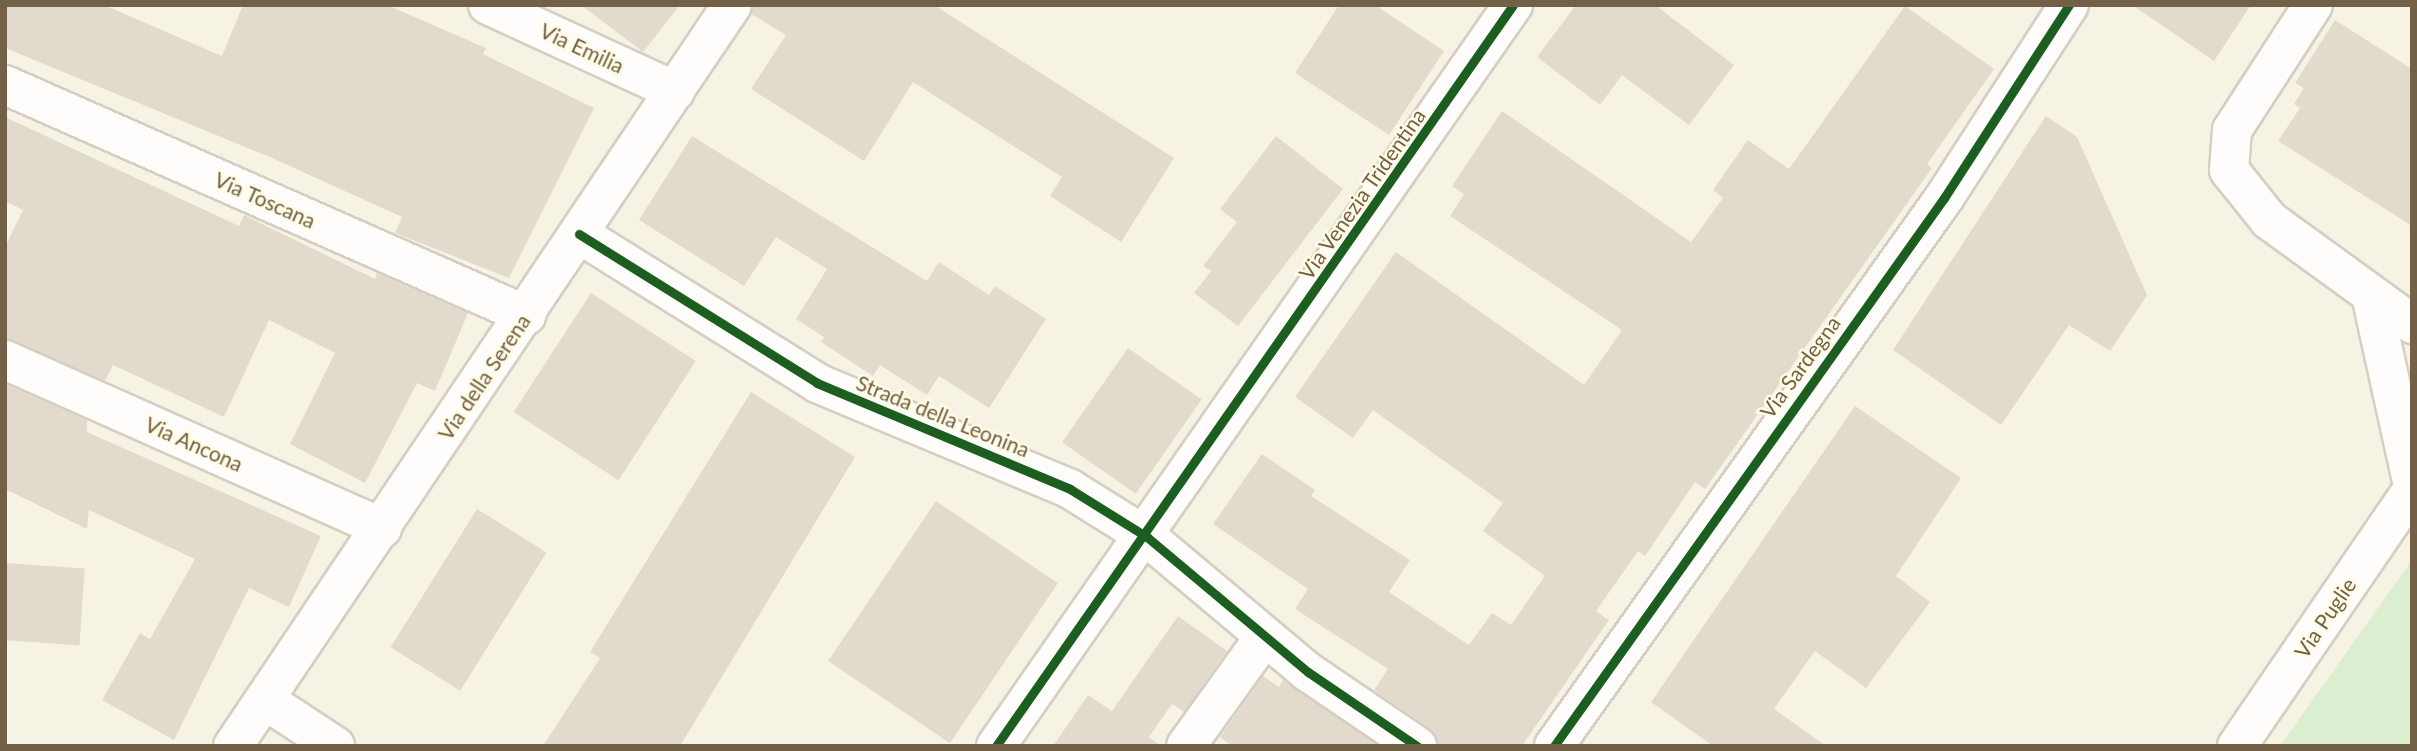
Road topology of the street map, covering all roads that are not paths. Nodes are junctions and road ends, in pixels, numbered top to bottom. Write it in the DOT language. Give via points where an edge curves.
graph roads {
  1 [pos="488,5"];
  2 [pos="732,5"];
  3 [pos="1513,5"];
  4 [pos="2069,5"];
  5 [pos="2313,5"];
  6 [pos="5,85"];
  7 [pos="676,91"];
  8 [pos="579,234"];
  9 [pos="2371,295"];
  10 [pos="526,315"];
  11 [pos="2412,324"];
  12 [pos="5,360"];
  13 [pos="2412,481"];
  14 [pos="2412,490"];
  15 [pos="382,528"];
  16 [pos="1147,537"];
  17 [pos="1265,636"];
  18 [pos="265,700"];
  19 [pos="233,746"];
  20 [pos="335,746"];
  21 [pos="996,746"];
  22 [pos="1186,746"];
  23 [pos="1417,746"];
  24 [pos="1554,746"];
  25 [pos="2237,746"];
  1 -- 7 [label="street, Via Emilia"];
  2 -- 7 [label="street, Via della Serena"];
  3 -- 16 [label="street, Via Venezia Tridentina"];
  4 -- 24 [label="street, Via Sardegna" via="1944,198"];
  5 -- 9 [label="street" via="2232,131 2229,170 2259,212"];
  6 -- 10 [label="street, Via Toscana"];
  7 -- 8 [label="street, Via della Serena"];
  8 -- 10 [label="street, Via della Serena"];
  8 -- 16 [label="street, Strada della Leonina" via="817,383 915,428 1045,477"];
  9 -- 11 [label="street"];
  9 -- 13 [label="street"];
  10 -- 15 [label="street, Via della Serena"];
  12 -- 15 [label="street, Via Ancona"];
  14 -- 25 [label="street, Via Puglie"];
  15 -- 18 [label="street, Via della Serena"];
  16 -- 17 [label="street, Strada della Leonina"];
  16 -- 21 [label="street, Via Venezia Tridentina"];
  17 -- 22 [label="street"];
  17 -- 23 [label="street, Strada della Leonina"];
  18 -- 19 [label="street, Via della Serena"];
  18 -- 20 [label="street"];
}
